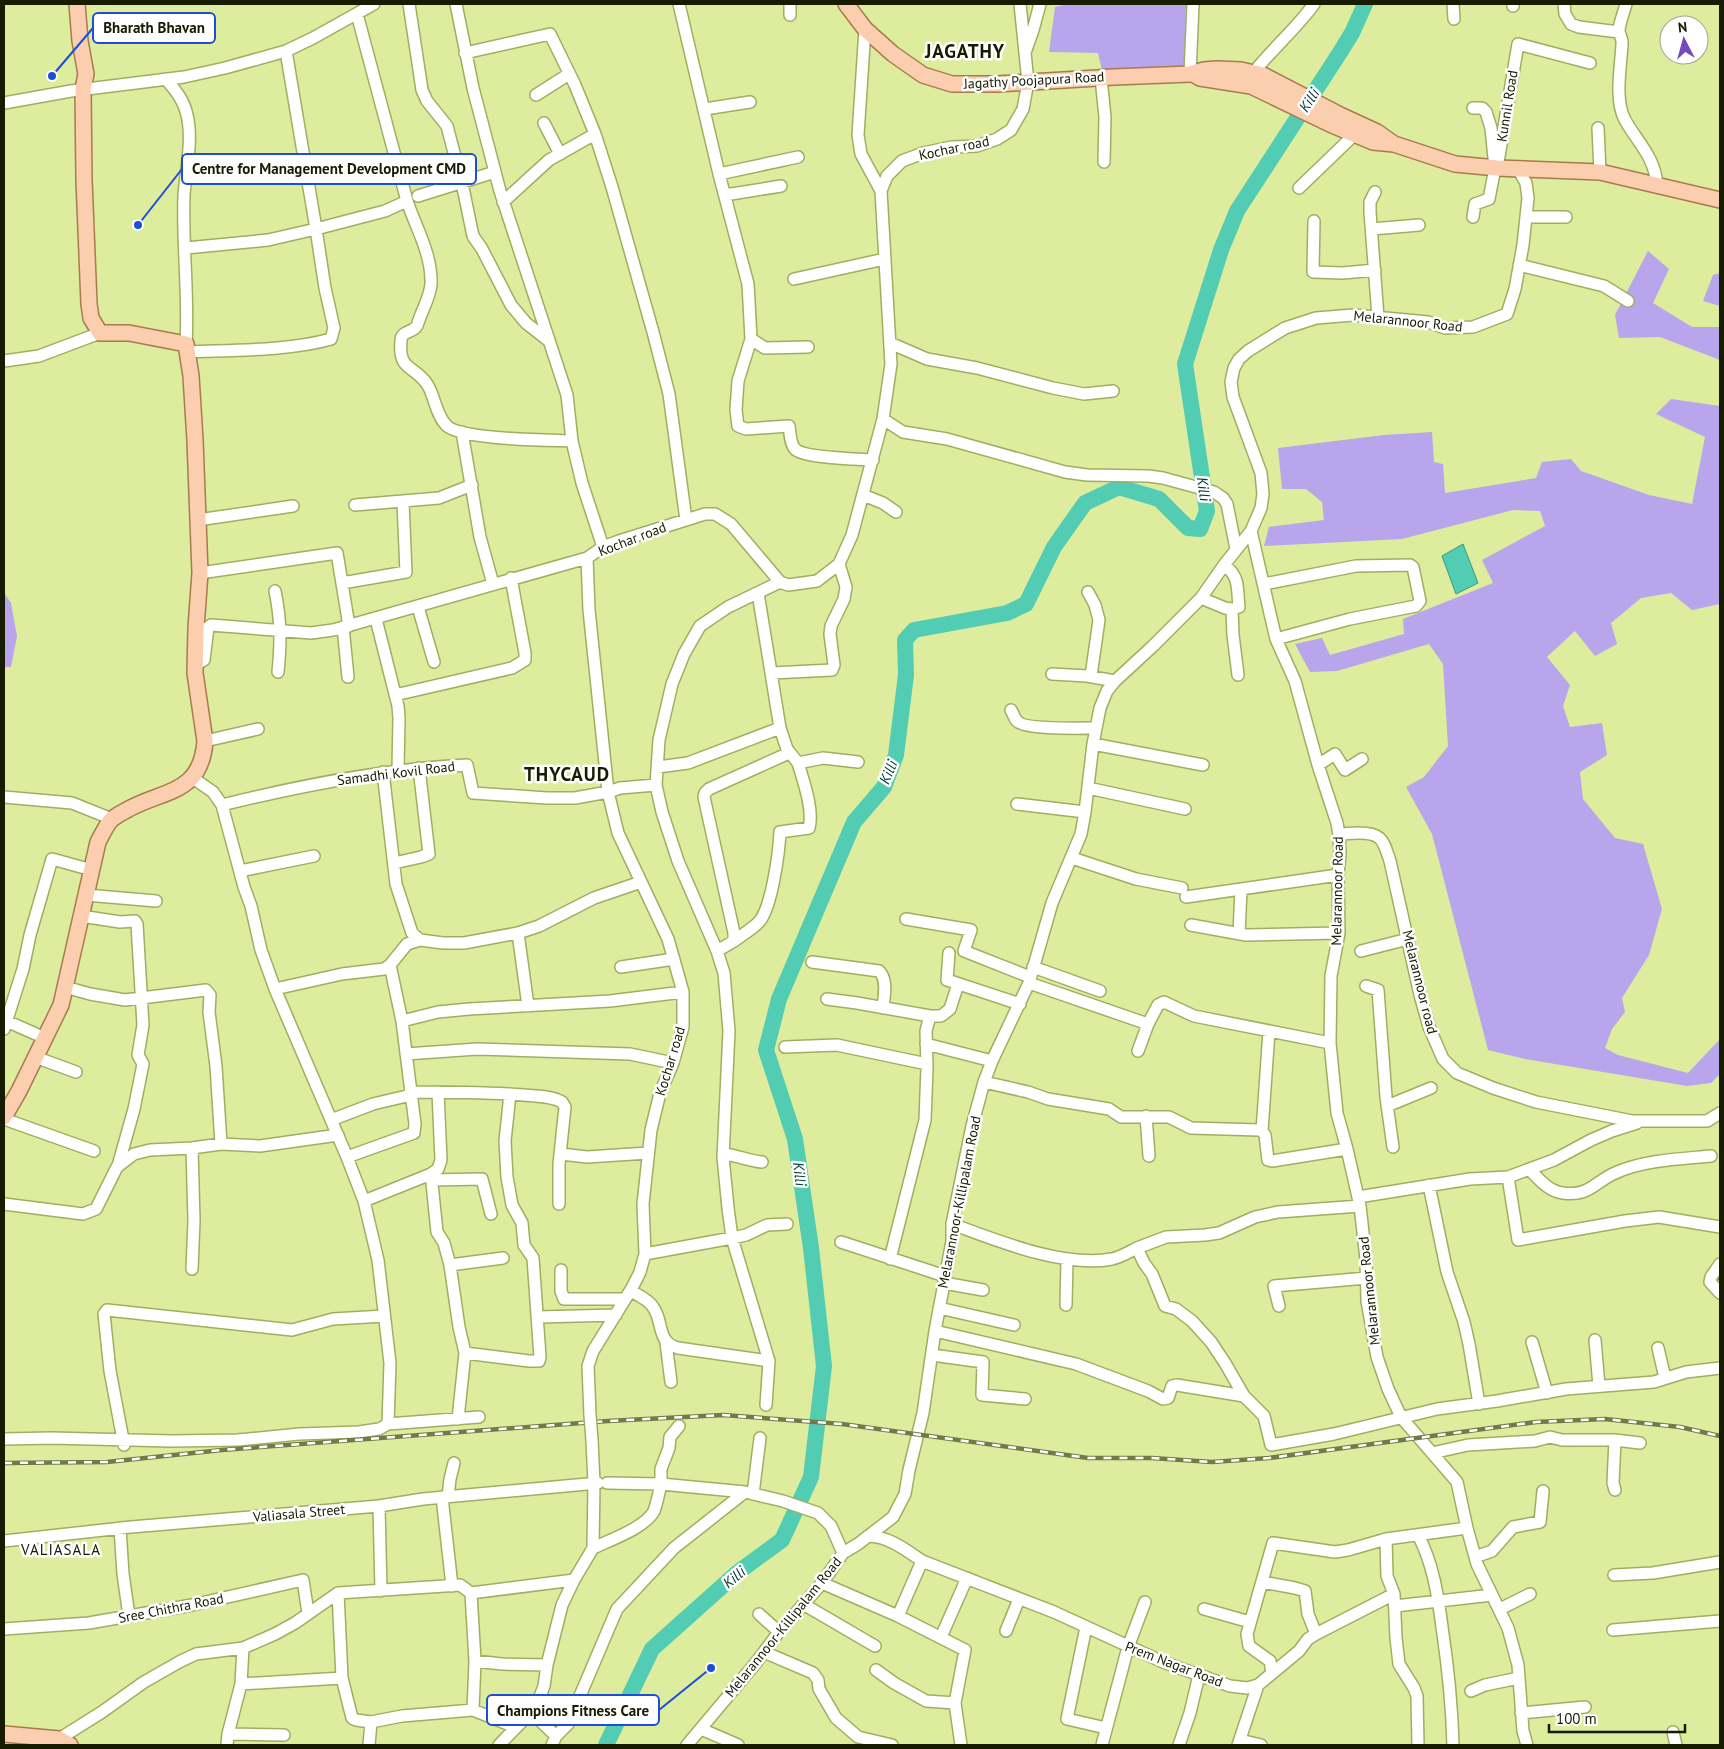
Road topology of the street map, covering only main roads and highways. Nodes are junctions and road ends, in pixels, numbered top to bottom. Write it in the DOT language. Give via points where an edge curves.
graph roads {
  1 [pos="68,4"];
  2 [pos="77,4"];
  3 [pos="846,4"];
  4 [pos="83,89"];
  5 [pos="1336,120"];
  6 [pos="1394,144"];
  7 [pos="1720,200"];
  8 [pos="4,1118"];
  9 [pos="4,1734"];
  10 [pos="64,1742"];
  1 -- 4 [label="main road" via="77,74"];
  2 -- 4 [label="main road" via="86,74"];
  3 -- 5 [label="main road, Jagathy Poojapura Road" via="865,28 893,54 923,75 952,84 1191,74 1200,78 1256,77"];
  4 -- 8 [label="main road" via="91,318 100,333 129,333 186,348 194,422 200,573 195,665 205,741 193,778 179,789 136,804 112,819 98,842 61,1005"];
  5 -- 6 [label="main road" via="1377,132"];
  5 -- 6 [label="main road" via="1373,142"];
  6 -- 7 [label="main road" via="1455,164 1600,172"];
  9 -- 10 [label="main road"];
}
